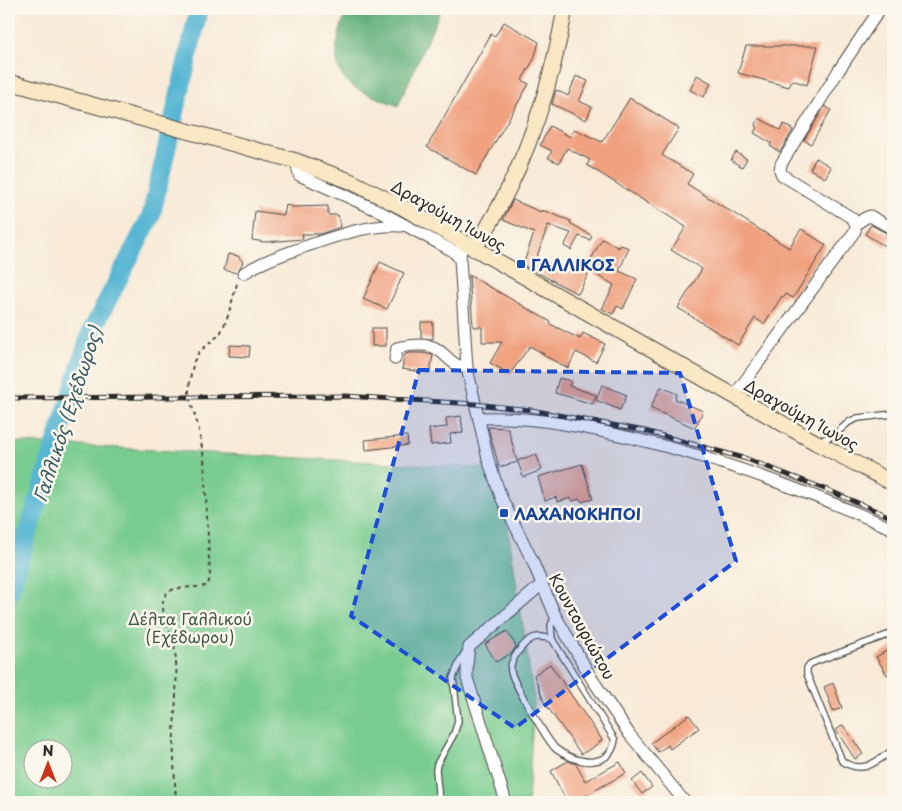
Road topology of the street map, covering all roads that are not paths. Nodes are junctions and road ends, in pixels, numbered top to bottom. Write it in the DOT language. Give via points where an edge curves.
graph roads {
  1 [pos="565,9"];
  2 [pos="880,9"];
  3 [pos="9,82"];
  4 [pos="296,161"];
  5 [pos="856,224"];
  6 [pos="404,226"];
  7 [pos="893,229"];
  8 [pos="468,245"];
  9 [pos="460,259"];
  10 [pos="244,273"];
  11 [pos="395,359"];
  12 [pos="467,368"];
  13 [pos="734,396"];
  14 [pos="893,414"];
  15 [pos="480,418"];
  16 [pos="815,442"];
  17 [pos="893,483"];
  18 [pos="893,529"];
  19 [pos="541,585"];
  20 [pos="555,614"];
  21 [pos="893,633"];
  22 [pos="552,639"];
  23 [pos="469,647"];
  24 [pos="893,750"];
  25 [pos="440,802"];
  26 [pos="506,802"];
  27 [pos="685,802"];
  1 -- 8 [label="main road" via="560,41 540,114 502,201"];
  2 -- 5 [label="street" via="824,94 780,170 782,175 852,218"];
  3 -- 4 [label="main road, Δραγούμη Ίωνος"];
  4 -- 6 [label="street" via="299,175 377,210"];
  4 -- 8 [label="main road, Δραγούμη Ίωνος" via="350,181"];
  5 -- 7 [label="street" via="870,216"];
  5 -- 13 [label="street" via="855,231"];
  6 -- 9 [label="street" via="453,251"];
  6 -- 10 [label="street" via="377,226 330,238 262,261"];
  8 -- 9 [label="street, Κουντουριώτου"];
  8 -- 13 [label="main road, Δραγούμη Ίωνος"];
  9 -- 12 [label="street, Κουντουριώτου"];
  11 -- 12 [label="street" via="397,348 428,346 435,347 457,366"];
  12 -- 15 [label="street, Κουντουριώτου"];
  13 -- 16 [label="main road, Δραγούμη Ίωνος"];
  14 -- 16 [label="lane" via="858,418 833,436"];
  15 -- 18 [label="street" via="537,420 641,440 789,485"];
  15 -- 19 [label="street, Κουντουριώτου" via="488,459 501,497"];
  16 -- 17 [label="main road, Δραγούμη Ίωνος"];
  19 -- 20 [label="street, Κουντουριώτου"];
  19 -- 23 [label="street"];
  20 -- 22 [label="lane" via="551,625"];
  20 -- 27 [label="street, Κουντουριώτου" via="592,680 630,735"];
  21 -- 24 [label="lane" via="817,660 807,668 842,761 854,767 868,767"];
  22 -- 22 [label="lane" via="615,740 608,756 596,762 575,758 554,748 511,671 512,661 528,640 540,636"];
  23 -- 25 [label="lane" via="453,678 458,722 437,764"];
  23 -- 26 [label="street" via="468,678"];
}
